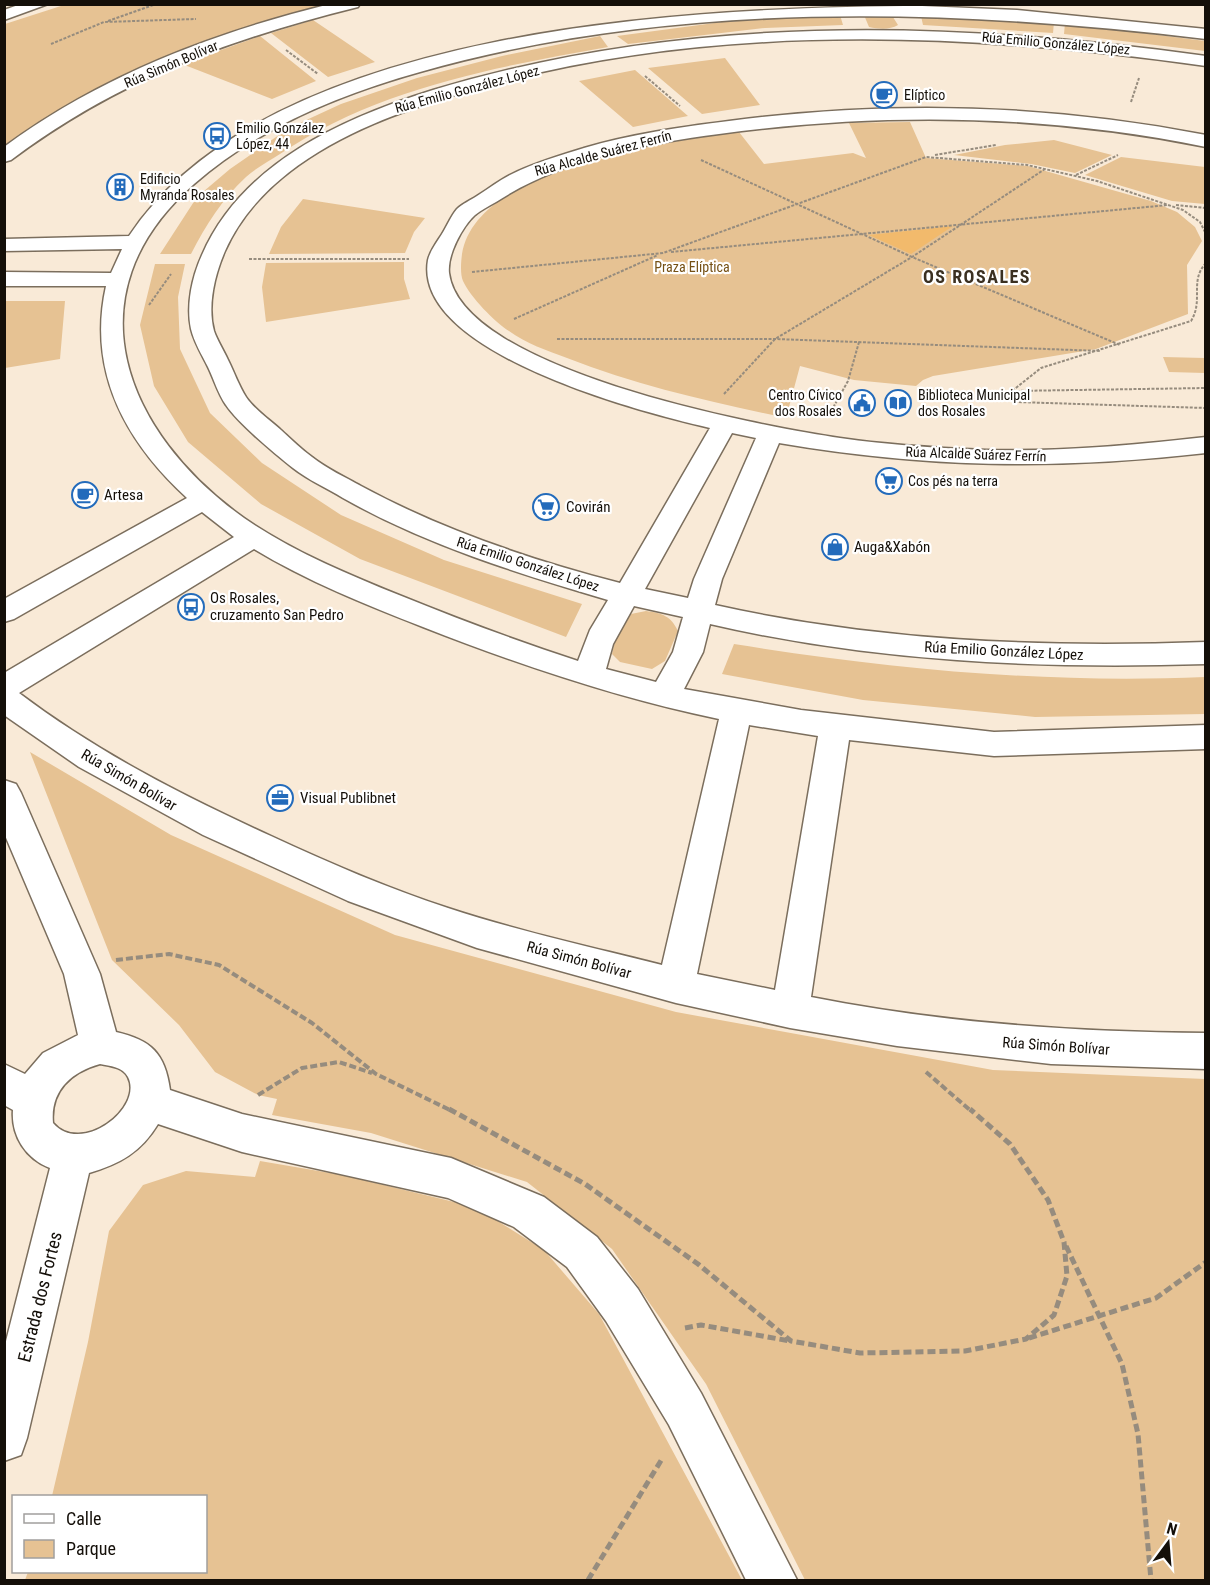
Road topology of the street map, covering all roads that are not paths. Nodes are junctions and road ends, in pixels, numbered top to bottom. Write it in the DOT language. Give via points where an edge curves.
graph roads {
  1 [pos="40,4"];
  2 [pos="352,4"];
  3 [pos="856,8"];
  4 [pos="888,8"];
  5 [pos="1032,9"];
  6 [pos="1083,12"];
  7 [pos="4,15"];
  8 [pos="869,33"];
  9 [pos="907,33"];
  10 [pos="1206,34"];
  11 [pos="1206,61"];
  12 [pos="1206,141"];
  13 [pos="4,156"];
  14 [pos="135,242"];
  15 [pos="4,245"];
  16 [pos="4,279"];
  17 [pos="119,280"];
  18 [pos="722,413"];
  19 [pos="770,435"];
  20 [pos="1206,445"];
  21 [pos="206,499"];
  22 [pos="254,537"];
  23 [pos="625,595"];
  24 [pos="4,612"];
  25 [pos="697,612"];
  26 [pos="1206,653"];
  27 [pos="590,675"];
  28 [pos="4,688"];
  29 [pos="665,695"];
  30 [pos="4,698"];
  31 [pos="736,711"];
  32 [pos="835,727"];
  33 [pos="1206,737"];
  34 [pos="4,792"];
  35 [pos="676,987"];
  36 [pos="790,1011"];
  37 [pos="100,1046"];
  38 [pos="1206,1051"];
  39 [pos="19,1092"];
  40 [pos="149,1100"];
  41 [pos="73,1155"];
  42 [pos="4,1438"];
  43 [pos="772,1581"];
  1 -- 7 [label="street"];
  2 -- 13 [label="street, Rúa Simón Bolívar" via="248,33 141,74 45,126"];
  3 -- 4 [label="street, Rúa Emilio González López"];
  3 -- 8 [label="street" via="855,21"];
  3 -- 14 [label="street, Rúa Emilio González López" via="700,16 618,25 489,49 345,90 290,113 203,165 174,192"];
  4 -- 5 [label="street, Rúa Emilio González López"];
  4 -- 9 [label="street" via="898,13"];
  5 -- 6 [label="street, Rúa Emilio González López"];
  6 -- 10 [label="street, Rúa Emilio González López"];
  8 -- 9 [label="street, Rúa Emilio González López"];
  8 -- 23 [label="street, Rúa Emilio González López" via="774,37 621,53 524,72 425,98 322,141 290,163 239,211 210,259 201,303 204,336 222,380 252,422 305,467 419,527 511,561"];
  9 -- 11 [label="street, Rúa Emilio González López" via="1079,44"];
  12 -- 18 [label="street, Rúa Alcalde Suárez Ferrín" via="1083,121 978,113 896,112 737,123 639,142 526,174 495,189 448,236 439,259 446,294 459,314 486,338 578,382 681,414"];
  14 -- 15 [label="street"];
  14 -- 17 [label="street, Rúa Emilio González López"];
  16 -- 17 [label="street"];
  17 -- 21 [label="street, Rúa Emilio González López" via="111,323 112,356 122,392 145,434"];
  18 -- 19 [label="street, Rúa Alcalde Suárez Ferrín"];
  18 -- 23 [label="street" via="646,565"];
  19 -- 20 [label="street, Rúa Alcalde Suárez Ferrín" via="821,444 985,456 1092,456"];
  19 -- 25 [label="street"];
  21 -- 22 [label="street, Rúa Emilio González López"];
  21 -- 24 [label="street"];
  22 -- 27 [label="street, Rúa Emilio González López" via="362,591 472,636"];
  22 -- 28 [label="street"];
  23 -- 25 [label="street, Rúa Emilio González López"];
  23 -- 27 [label="street" via="593,657"];
  25 -- 26 [label="street, Rúa Emilio González López" via="906,646 1047,656"];
  25 -- 29 [label="street" via="687,652"];
  27 -- 29 [label="street, Rúa Emilio González López"];
  29 -- 31 [label="street, Rúa Emilio González López"];
  30 -- 35 [label="street, Rúa Simón Bolívar" via="43,729 180,810 329,879 474,932"];
  31 -- 32 [label="street, Rúa Emilio González López"];
  31 -- 35 [label="street"];
  32 -- 33 [label="street, Rúa Emilio González López" via="996,744"];
  32 -- 36 [label="street"];
  34 -- 37 [label="street" via="82,974"];
  35 -- 36 [label="street, Rúa Simón Bolívar"];
  36 -- 38 [label="street, Rúa Simón Bolívar" via="1023,1046"];
  37 -- 39 [label="street" via="74,1054 51,1070 40,1085"];
  37 -- 40 [label="street" via="126,1050 144,1064 149,1075"];
  39 -- 41 [label="street" via="44,1144"];
  40 -- 41 [label="street" via="129,1133 112,1146"];
  40 -- 43 [label="street" via="182,1115 242,1133 451,1178 529,1212 582,1252 622,1305 698,1434"];
  41 -- 42 [label="street, Estrada dos Fortes"];
}
